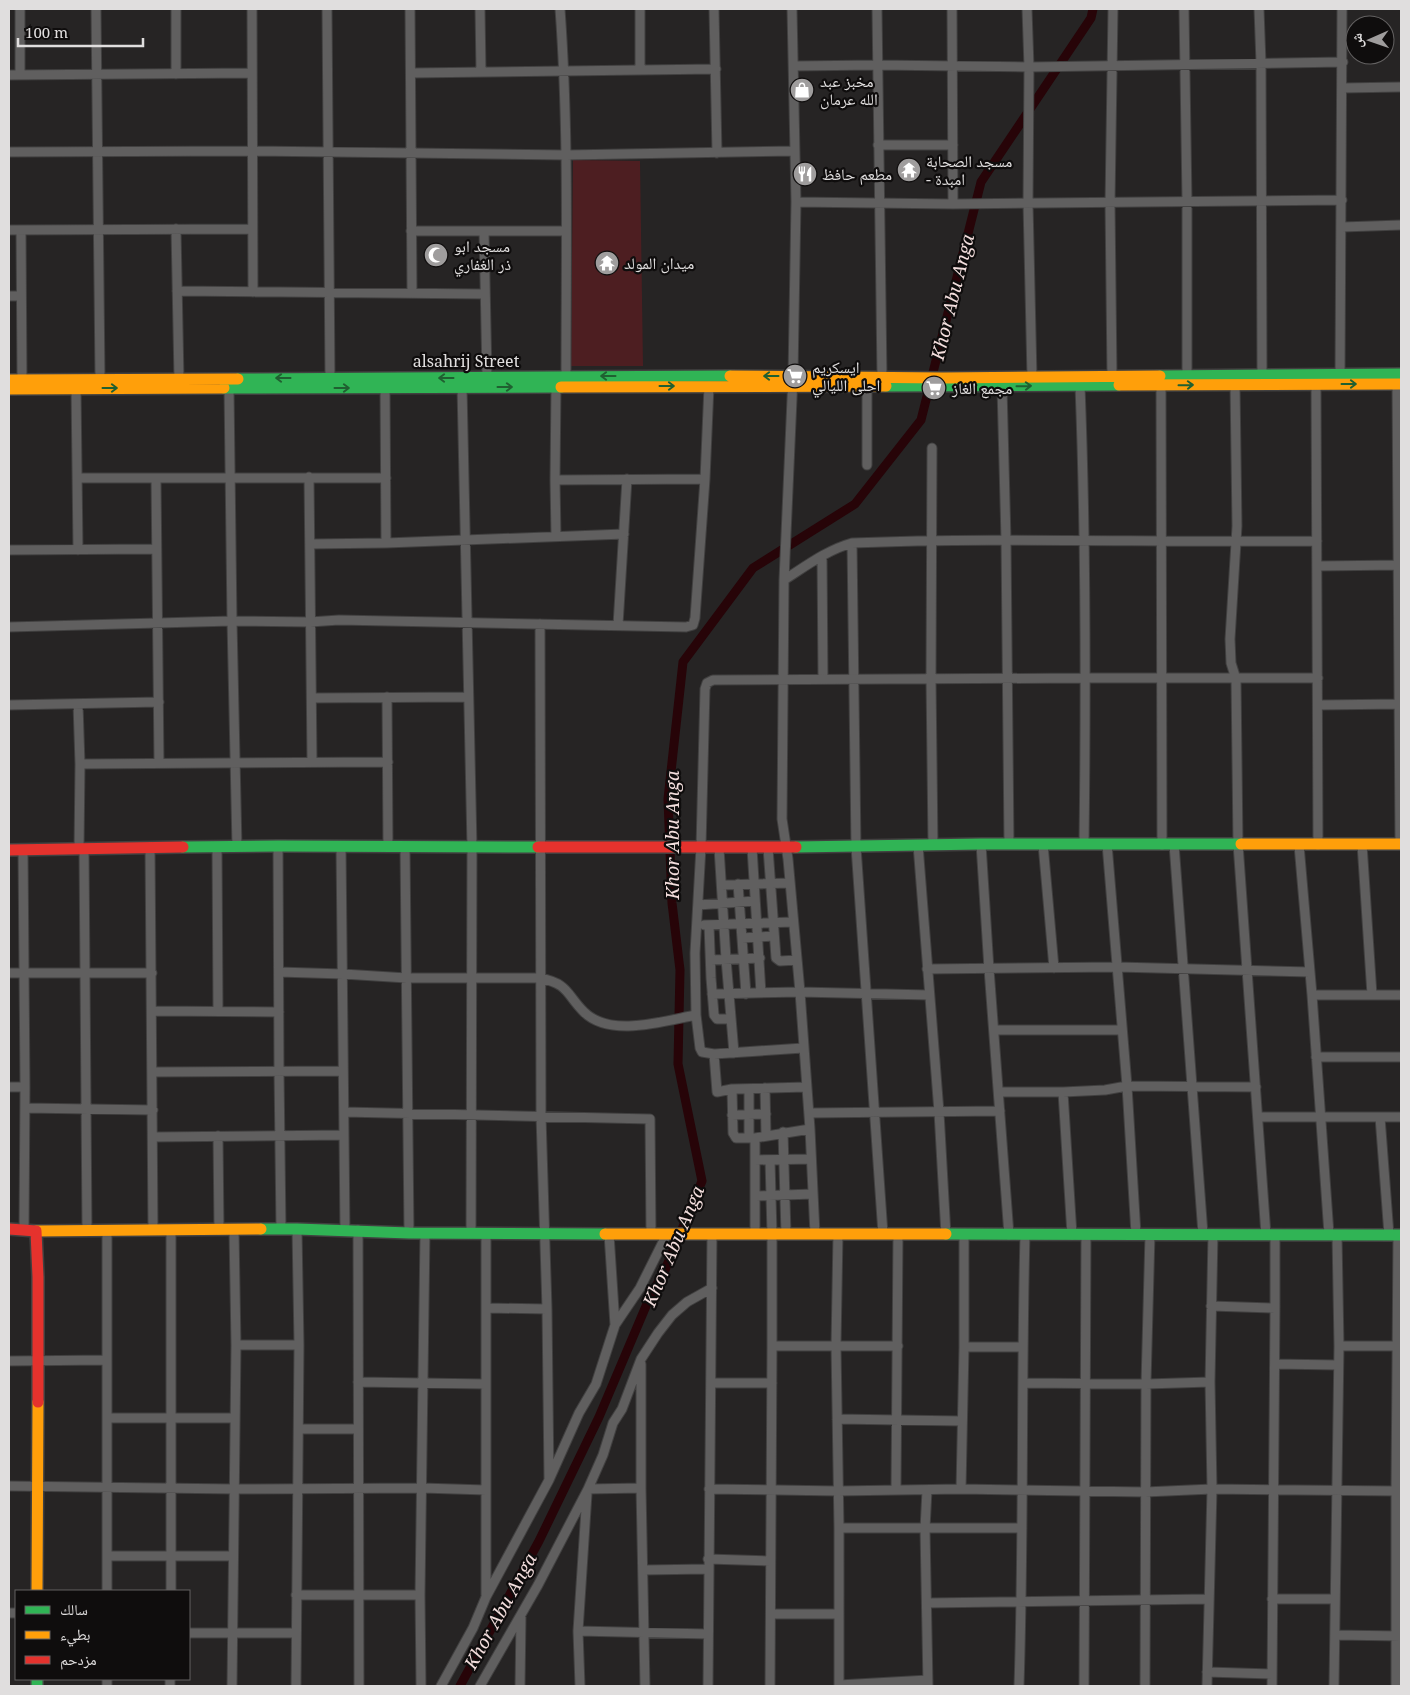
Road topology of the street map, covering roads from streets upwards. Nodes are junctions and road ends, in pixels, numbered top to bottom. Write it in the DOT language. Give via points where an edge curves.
graph roads {
  1 [pos="20,9"];
  2 [pos="96,9"];
  3 [pos="176,9"];
  4 [pos="252,9"];
  5 [pos="327,9"];
  6 [pos="410,9"];
  7 [pos="480,9"];
  8 [pos="560,9"];
  9 [pos="640,9"];
  10 [pos="714,9"];
  11 [pos="792,9"];
  12 [pos="877,9"];
  13 [pos="952,9"];
  14 [pos="1027,9"];
  15 [pos="1112,9"];
  16 [pos="1184,9"];
  17 [pos="1259,9"];
  18 [pos="1342,9"];
  19 [pos="1343,62"];
  20 [pos="1261,63"];
  21 [pos="1185,64"];
  22 [pos="877,65"];
  23 [pos="794,66"];
  24 [pos="953,66"];
  25 [pos="1112,66"];
  26 [pos="1029,67"];
  27 [pos="716,69"];
  28 [pos="640,70"];
  29 [pos="481,72"];
  30 [pos="565,72"];
  31 [pos="252,73"];
  32 [pos="411,73"];
  33 [pos="97,74"];
  34 [pos="176,74"];
  35 [pos="9,75"];
  36 [pos="20,75"];
  37 [pos="1401,87"];
  38 [pos="1342,88"];
  39 [pos="878,145"];
  40 [pos="953,145"];
  41 [pos="98,151"];
  42 [pos="252,151"];
  43 [pos="795,151"];
  44 [pos="9,152"];
  45 [pos="328,152"];
  46 [pos="410,153"];
  47 [pos="717,153"];
  48 [pos="566,155"];
  49 [pos="1342,200"];
  50 [pos="796,202"];
  51 [pos="879,202"];
  52 [pos="1187,202"];
  53 [pos="1261,202"];
  54 [pos="1028,203"];
  55 [pos="1110,203"];
  56 [pos="953,204"];
  57 [pos="1401,226"];
  58 [pos="1342,227"];
  59 [pos="176,229"];
  60 [pos="252,229"];
  61 [pos="9,230"];
  62 [pos="21,230"];
  63 [pos="99,230"];
  64 [pos="411,231"];
  65 [pos="484,231"];
  66 [pos="566,231"];
  67 [pos="177,291"];
  68 [pos="252,292"];
  69 [pos="329,292"];
  70 [pos="412,293"];
  71 [pos="485,294"];
  72 [pos="9,296"];
  73 [pos="21,296"];
  74 [pos="1187,375"];
  75 [pos="1262,375"];
  76 [pos="1340,375"];
  77 [pos="566,376"];
  78 [pos="1112,376"];
  79 [pos="486,377"];
  80 [pos="882,377"];
  81 [pos="1032,377"];
  82 [pos="100,378"];
  83 [pos="330,378"];
  84 [pos="178,379"];
  85 [pos="9,380"];
  86 [pos="22,380"];
  87 [pos="792,381"];
  88 [pos="1400,381"];
  89 [pos="924,382"];
  90 [pos="942,382"];
  91 [pos="1316,384"];
  92 [pos="1235,385"];
  93 [pos="710,386"];
  94 [pos="1002,386"];
  95 [pos="1080,386"];
  96 [pos="1161,386"];
  97 [pos="385,387"];
  98 [pos="462,387"];
  99 [pos="556,387"];
  100 [pos="867,387"];
  101 [pos="76,388"];
  102 [pos="229,388"];
  103 [pos="9,389"];
  104 [pos="932,448"];
  105 [pos="867,465"];
  106 [pos="77,478"];
  107 [pos="156,478"];
  108 [pos="308,478"];
  109 [pos="386,478"];
  110 [pos="230,479"];
  111 [pos="627,479"];
  112 [pos="705,479"];
  113 [pos="555,480"];
  114 [pos="624,534"];
  115 [pos="556,536"];
  116 [pos="931,540"];
  117 [pos="1006,540"];
  118 [pos="1084,540"];
  119 [pos="466,541"];
  120 [pos="1161,541"];
  121 [pos="1317,541"];
  122 [pos="1237,542"];
  123 [pos="386,543"];
  124 [pos="852,543"];
  125 [pos="310,544"];
  126 [pos="156,549"];
  127 [pos="9,550"];
  128 [pos="78,550"];
  129 [pos="822,556"];
  130 [pos="1400,565"];
  131 [pos="1317,566"];
  132 [pos="784,580"];
  133 [pos="232,621"];
  134 [pos="310,622"];
  135 [pos="467,622"];
  136 [pos="158,623"];
  137 [pos="540,624"];
  138 [pos="618,625"];
  139 [pos="9,627"];
  140 [pos="855,678"];
  141 [pos="931,678"];
  142 [pos="1007,678"];
  143 [pos="1086,678"];
  144 [pos="1162,678"];
  145 [pos="1318,678"];
  146 [pos="823,679"];
  147 [pos="1236,679"];
  148 [pos="782,680"];
  149 [pos="387,697"];
  150 [pos="468,697"];
  151 [pos="312,698"];
  152 [pos="159,702"];
  153 [pos="78,704"];
  154 [pos="1400,704"];
  155 [pos="9,705"];
  156 [pos="1319,705"];
  157 [pos="235,762"];
  158 [pos="312,762"];
  159 [pos="388,762"];
  160 [pos="159,763"];
  161 [pos="80,764"];
  162 [pos="981,844"];
  163 [pos="1009,844"];
  164 [pos="1043,844"];
  165 [pos="1084,844"];
  166 [pos="1107,844"];
  167 [pos="1174,844"];
  168 [pos="1238,844"];
  169 [pos="1362,844"];
  170 [pos="1401,844"];
  171 [pos="918,845"];
  172 [pos="933,845"];
  173 [pos="1162,845"];
  174 [pos="1299,845"];
  175 [pos="1318,845"];
  176 [pos="278,846"];
  177 [pos="150,847"];
  178 [pos="218,847"];
  179 [pos="237,847"];
  180 [pos="340,847"];
  181 [pos="388,847"];
  182 [pos="405,847"];
  183 [pos="472,847"];
  184 [pos="701,847"];
  185 [pos="786,847"];
  186 [pos="856,847"];
  187 [pos="541,848"];
  188 [pos="719,848"];
  189 [pos="752,848"];
  190 [pos="768,848"];
  191 [pos="82,849"];
  192 [pos="9,850"];
  193 [pos="23,850"];
  194 [pos="754,883"];
  195 [pos="771,883"];
  196 [pos="790,883"];
  197 [pos="738,884"];
  198 [pos="722,885"];
  199 [pos="755,901"];
  200 [pos="739,902"];
  201 [pos="723,903"];
  202 [pos="698,905"];
  203 [pos="793,922"];
  204 [pos="774,923"];
  205 [pos="725,924"];
  206 [pos="742,924"];
  207 [pos="757,924"];
  208 [pos="709,925"];
  209 [pos="696,926"];
  210 [pos="774,936"];
  211 [pos="759,937"];
  212 [pos="742,938"];
  213 [pos="775,950"];
  214 [pos="759,955"];
  215 [pos="744,959"];
  216 [pos="711,960"];
  217 [pos="726,960"];
  218 [pos="797,960"];
  219 [pos="1117,967"];
  220 [pos="1054,968"];
  221 [pos="1184,968"];
  222 [pos="927,969"];
  223 [pos="989,969"];
  224 [pos="1247,969"];
  225 [pos="695,971"];
  226 [pos="710,971"];
  227 [pos="279,972"];
  228 [pos="1310,972"];
  229 [pos="9,973"];
  230 [pos="24,973"];
  231 [pos="85,973"];
  232 [pos="152,973"];
  233 [pos="343,974"];
  234 [pos="407,978"];
  235 [pos="471,978"];
  236 [pos="540,978"];
  237 [pos="800,992"];
  238 [pos="761,993"];
  239 [pos="866,993"];
  240 [pos="712,994"];
  241 [pos="730,994"];
  242 [pos="746,994"];
  243 [pos="1372,994"];
  244 [pos="929,995"];
  245 [pos="1312,995"];
  246 [pos="1401,995"];
  247 [pos="152,1011"];
  248 [pos="218,1011"];
  249 [pos="280,1012"];
  250 [pos="696,1015"];
  251 [pos="731,1019"];
  252 [pos="994,1030"];
  253 [pos="1122,1030"];
  254 [pos="803,1048"];
  255 [pos="734,1053"];
  256 [pos="714,1054"];
  257 [pos="1316,1057"];
  258 [pos="1401,1057"];
  259 [pos="279,1071"];
  260 [pos="343,1071"];
  261 [pos="152,1072"];
  262 [pos="806,1086"];
  263 [pos="1127,1086"];
  264 [pos="1192,1086"];
  265 [pos="9,1087"];
  266 [pos="26,1087"];
  267 [pos="1256,1087"];
  268 [pos="748,1088"];
  269 [pos="765,1088"];
  270 [pos="732,1089"];
  271 [pos="999,1092"];
  272 [pos="1063,1092"];
  273 [pos="25,1108"];
  274 [pos="86,1109"];
  275 [pos="152,1110"];
  276 [pos="1000,1111"];
  277 [pos="344,1112"];
  278 [pos="939,1112"];
  279 [pos="409,1113"];
  280 [pos="809,1113"];
  281 [pos="874,1113"];
  282 [pos="470,1114"];
  283 [pos="766,1114"];
  284 [pos="732,1115"];
  285 [pos="749,1115"];
  286 [pos="541,1116"];
  287 [pos="1380,1117"];
  288 [pos="1401,1117"];
  289 [pos="1258,1118"];
  290 [pos="1320,1118"];
  291 [pos="810,1129"];
  292 [pos="783,1132"];
  293 [pos="280,1135"];
  294 [pos="344,1135"];
  295 [pos="218,1136"];
  296 [pos="766,1136"];
  297 [pos="153,1137"];
  298 [pos="752,1138"];
  299 [pos="811,1159"];
  300 [pos="755,1160"];
  301 [pos="770,1160"];
  302 [pos="784,1160"];
  303 [pos="786,1194"];
  304 [pos="813,1194"];
  305 [pos="771,1195"];
  306 [pos="756,1196"];
  307 [pos="9,1229"];
  308 [pos="281,1229"];
  309 [pos="297,1229"];
  310 [pos="87,1230"];
  311 [pos="153,1230"];
  312 [pos="171,1230"];
  313 [pos="219,1230"];
  314 [pos="234,1230"];
  315 [pos="358,1230"];
  316 [pos="30,1231"];
  317 [pos="107,1231"];
  318 [pos="345,1231"];
  319 [pos="409,1232"];
  320 [pos="471,1232"];
  321 [pos="425,1233"];
  322 [pos="486,1233"];
  323 [pos="544,1233"];
  324 [pos="609,1234"];
  325 [pos="651,1234"];
  326 [pos="672,1234"];
  327 [pos="712,1234"];
  328 [pos="755,1234"];
  329 [pos="772,1234"];
  330 [pos="786,1234"];
  331 [pos="815,1234"];
  332 [pos="838,1234"];
  333 [pos="883,1234"];
  334 [pos="898,1234"];
  335 [pos="1136,1234"];
  336 [pos="1150,1234"];
  337 [pos="1208,1234"];
  338 [pos="1333,1234"];
  339 [pos="946,1235"];
  340 [pos="964,1235"];
  341 [pos="1009,1235"];
  342 [pos="1025,1235"];
  343 [pos="1072,1235"];
  344 [pos="1086,1235"];
  345 [pos="1270,1235"];
  346 [pos="1396,1235"];
  347 [pos="712,1288"];
  348 [pos="1211,1306"];
  349 [pos="487,1308"];
  350 [pos="547,1308"];
  351 [pos="1276,1308"];
  352 [pos="615,1325"];
  353 [pos="236,1345"];
  354 [pos="299,1345"];
  355 [pos="772,1346"];
  356 [pos="836,1346"];
  357 [pos="898,1346"];
  358 [pos="1339,1346"];
  359 [pos="1399,1346"];
  360 [pos="964,1347"];
  361 [pos="1023,1347"];
  362 [pos="641,1359"];
  363 [pos="107,1360"];
  364 [pos="9,1361"];
  365 [pos="38,1361"];
  366 [pos="1275,1364"];
  367 [pos="1338,1365"];
  368 [pos="358,1382"];
  369 [pos="422,1382"];
  370 [pos="1210,1382"];
  371 [pos="711,1383"];
  372 [pos="772,1383"];
  373 [pos="1023,1383"];
  374 [pos="1086,1383"];
  375 [pos="486,1384"];
  376 [pos="1146,1384"];
  377 [pos="1399,1407"];
  378 [pos="108,1418"];
  379 [pos="234,1418"];
  380 [pos="171,1419"];
  381 [pos="837,1419"];
  382 [pos="897,1420"];
  383 [pos="962,1421"];
  384 [pos="298,1429"];
  385 [pos="358,1429"];
  386 [pos="550,1480"];
  387 [pos="9,1486"];
  388 [pos="38,1486"];
  389 [pos="107,1487"];
  390 [pos="297,1488"];
  391 [pos="358,1488"];
  392 [pos="422,1488"];
  393 [pos="588,1488"];
  394 [pos="641,1488"];
  395 [pos="172,1489"];
  396 [pos="234,1489"];
  397 [pos="709,1489"];
  398 [pos="961,1489"];
  399 [pos="1212,1489"];
  400 [pos="486,1490"];
  401 [pos="771,1490"];
  402 [pos="896,1490"];
  403 [pos="927,1490"];
  404 [pos="1274,1490"];
  405 [pos="838,1491"];
  406 [pos="1022,1491"];
  407 [pos="1085,1491"];
  408 [pos="1337,1491"];
  409 [pos="1396,1491"];
  410 [pos="1145,1492"];
  411 [pos="839,1528"];
  412 [pos="1022,1528"];
  413 [pos="925,1529"];
  414 [pos="108,1556"];
  415 [pos="171,1556"];
  416 [pos="232,1556"];
  417 [pos="770,1561"];
  418 [pos="708,1564"];
  419 [pos="643,1570"];
  420 [pos="1398,1575"];
  421 [pos="37,1590"];
  422 [pos="107,1590"];
  423 [pos="171,1590"];
  424 [pos="296,1595"];
  425 [pos="420,1595"];
  426 [pos="359,1596"];
  427 [pos="486,1597"];
  428 [pos="1209,1599"];
  429 [pos="1272,1599"];
  430 [pos="1335,1599"];
  431 [pos="1145,1600"];
  432 [pos="1085,1601"];
  433 [pos="1022,1602"];
  434 [pos="927,1603"];
  435 [pos="771,1614"];
  436 [pos="839,1614"];
  437 [pos="521,1616"];
  438 [pos="578,1631"];
  439 [pos="190,1633"];
  440 [pos="232,1633"];
  441 [pos="296,1633"];
  442 [pos="644,1633"];
  443 [pos="708,1634"];
  444 [pos="1335,1635"];
  445 [pos="1398,1635"];
  446 [pos="1207,1672"];
  447 [pos="1272,1674"];
  448 [pos="928,1683"];
  449 [pos="232,1686"];
  450 [pos="296,1686"];
  451 [pos="358,1686"];
  452 [pos="421,1686"];
  453 [pos="441,1686"];
  454 [pos="480,1686"];
  455 [pos="520,1686"];
  456 [pos="580,1686"];
  457 [pos="644,1686"];
  458 [pos="708,1686"];
  459 [pos="770,1686"];
  460 [pos="839,1686"];
  461 [pos="1019,1686"];
  462 [pos="1084,1686"];
  463 [pos="1145,1686"];
  464 [pos="1207,1686"];
  465 [pos="1272,1686"];
  466 [pos="1334,1686"];
  467 [pos="1396,1686"];
  1 -- 36 [label="street"];
  2 -- 33 [label="street"];
  3 -- 34 [label="street"];
  4 -- 31 [label="street"];
  5 -- 45 [label="street"];
  6 -- 32 [label="street"];
  7 -- 29 [label="street"];
  8 -- 30 [label="street"];
  9 -- 28 [label="street"];
  10 -- 27 [label="street"];
  11 -- 23 [label="street"];
  12 -- 22 [label="street"];
  13 -- 24 [label="street"];
  14 -- 26 [label="street"];
  15 -- 25 [label="street"];
  16 -- 21 [label="street"];
  17 -- 20 [label="street"];
  18 -- 19 [label="street"];
  19 -- 20 [label="street"];
  19 -- 38 [label="street"];
  20 -- 21 [label="street"];
  20 -- 53 [label="street"];
  21 -- 25 [label="street"];
  21 -- 52 [label="street"];
  22 -- 23 [label="street"];
  22 -- 24 [label="street"];
  22 -- 39 [label="street"];
  23 -- 43 [label="street"];
  24 -- 26 [label="street"];
  24 -- 40 [label="street"];
  25 -- 26 [label="street"];
  25 -- 55 [label="street"];
  26 -- 54 [label="street"];
  27 -- 28 [label="street"];
  27 -- 47 [label="street"];
  28 -- 30 [label="street"];
  29 -- 30 [label="street"];
  29 -- 32 [label="street"];
  30 -- 48 [label="street"];
  31 -- 34 [label="street"];
  31 -- 42 [label="street"];
  32 -- 46 [label="street"];
  33 -- 34 [label="street"];
  33 -- 36 [label="street"];
  33 -- 41 [label="street"];
  35 -- 36 [label="street"];
  37 -- 38 [label="street"];
  38 -- 49 [label="street"];
  39 -- 40 [label="street"];
  39 -- 51 [label="street"];
  40 -- 56 [label="street"];
  41 -- 42 [label="street"];
  41 -- 44 [label="street"];
  41 -- 63 [label="street"];
  42 -- 45 [label="street"];
  42 -- 60 [label="street"];
  43 -- 47 [label="street"];
  43 -- 50 [label="street"];
  45 -- 46 [label="street"];
  45 -- 69 [label="street"];
  46 -- 48 [label="street"];
  46 -- 64 [label="street"];
  47 -- 48 [label="street"];
  48 -- 66 [label="street"];
  49 -- 53 [label="street"];
  49 -- 58 [label="street"];
  50 -- 51 [label="street"];
  50 -- 87 [label="street"];
  51 -- 56 [label="street"];
  51 -- 80 [label="street"];
  52 -- 53 [label="street"];
  52 -- 55 [label="street"];
  52 -- 74 [label="street"];
  53 -- 75 [label="street"];
  54 -- 55 [label="street"];
  54 -- 56 [label="street"];
  54 -- 81 [label="street"];
  55 -- 78 [label="street"];
  57 -- 58 [label="street"];
  58 -- 76 [label="street"];
  59 -- 60 [label="street"];
  59 -- 63 [label="street"];
  59 -- 67 [label="street"];
  60 -- 68 [label="street"];
  61 -- 62 [label="street"];
  62 -- 63 [label="street"];
  62 -- 73 [label="street"];
  63 -- 82 [label="street"];
  64 -- 65 [label="street"];
  64 -- 70 [label="street"];
  65 -- 66 [label="street"];
  65 -- 71 [label="street"];
  66 -- 77 [label="street"];
  67 -- 68 [label="street"];
  67 -- 84 [label="street"];
  68 -- 69 [label="street"];
  69 -- 70 [label="street"];
  69 -- 83 [label="street"];
  70 -- 71 [label="street"];
  71 -- 79 [label="street"];
  72 -- 73 [label="street"];
  73 -- 86 [label="street"];
  74 -- 75 [label="street"];
  74 -- 78 [label="street"];
  75 -- 76 [label="street"];
  76 -- 88 [label="street"];
  77 -- 79 [label="street, alsahrij Street"];
  87 -- 77 [label="street, alsahrij Street, one-way"];
  78 -- 81 [label="street"];
  79 -- 83 [label="street, alsahrij Street, one-way"];
  80 -- 87 [label="street, alsahrij Street"];
  80 -- 89 [label="street, alsahrij Street"];
  81 -- 90 [label="street"];
  82 -- 84 [label="street, alsahrij Street"];
  82 -- 86 [label="street, alsahrij Street"];
  83 -- 84 [label="street, alsahrij Street, one-way"];
  85 -- 86 [label="street, alsahrij Street"];
  87 -- 93 [label="street, alsahrij Street"];
  87 -- 100 [label="street, alsahrij Street"];
  87 -- 132 [label="street"];
  91 -- 88 [label="street, one-way"];
  88 -- 130 [label="street"];
  89 -- 90 [label="street"];
  89 -- 100 [label="street, alsahrij Street"];
  90 -- 94 [label="street"];
  91 -- 92 [label="street"];
  91 -- 121 [label="street"];
  96 -- 92 [label="street, one-way"];
  92 -- 122 [label="street"];
  99 -- 93 [label="street, alsahrij Street, one-way"];
  93 -- 112 [label="street"];
  94 -- 95 [label="street, one-way"];
  94 -- 117 [label="street"];
  95 -- 96 [label="street"];
  95 -- 118 [label="street"];
  96 -- 120 [label="street"];
  97 -- 98 [label="street, alsahrij Street"];
  102 -- 97 [label="street, alsahrij Street, one-way"];
  97 -- 109 [label="street"];
  98 -- 99 [label="street, alsahrij Street, one-way"];
  98 -- 119 [label="street"];
  99 -- 113 [label="street"];
  100 -- 105 [label="street"];
  101 -- 102 [label="street, alsahrij Street, one-way"];
  101 -- 103 [label="street, alsahrij Street"];
  101 -- 106 [label="street"];
  102 -- 110 [label="street"];
  104 -- 116 [label="street"];
  106 -- 107 [label="street"];
  106 -- 128 [label="street"];
  107 -- 110 [label="street"];
  107 -- 126 [label="street"];
  108 -- 109 [label="street"];
  108 -- 110 [label="street"];
  108 -- 125 [label="street"];
  109 -- 123 [label="street"];
  110 -- 133 [label="street"];
  111 -- 112 [label="street"];
  111 -- 113 [label="street"];
  111 -- 114 [label="street"];
  112 -- 138 [label="street" via="693,625"];
  113 -- 115 [label="street"];
  114 -- 115 [label="street"];
  114 -- 138 [label="street"];
  115 -- 119 [label="street"];
  116 -- 117 [label="street"];
  116 -- 124 [label="street"];
  116 -- 141 [label="street"];
  117 -- 118 [label="street"];
  117 -- 142 [label="street"];
  118 -- 120 [label="street"];
  118 -- 143 [label="street"];
  119 -- 123 [label="street"];
  119 -- 135 [label="street"];
  120 -- 122 [label="street"];
  120 -- 144 [label="street"];
  121 -- 122 [label="street"];
  121 -- 131 [label="street"];
  122 -- 147 [label="street" via="1230,639 1231,663"];
  123 -- 125 [label="street"];
  124 -- 129 [label="street"];
  124 -- 140 [label="street"];
  125 -- 134 [label="street"];
  126 -- 128 [label="street"];
  126 -- 136 [label="street"];
  127 -- 128 [label="street"];
  129 -- 132 [label="street"];
  129 -- 146 [label="street"];
  130 -- 131 [label="street"];
  130 -- 154 [label="street"];
  131 -- 145 [label="street"];
  132 -- 148 [label="street"];
  133 -- 134 [label="street"];
  133 -- 136 [label="street"];
  133 -- 157 [label="street"];
  134 -- 135 [label="street"];
  134 -- 151 [label="street"];
  135 -- 137 [label="street"];
  135 -- 150 [label="street"];
  136 -- 139 [label="street"];
  136 -- 152 [label="street"];
  137 -- 138 [label="street"];
  137 -- 187 [label="street"];
  140 -- 141 [label="street"];
  140 -- 146 [label="street"];
  140 -- 186 [label="street"];
  141 -- 142 [label="street"];
  141 -- 172 [label="street"];
  142 -- 143 [label="street"];
  142 -- 163 [label="street"];
  143 -- 144 [label="street"];
  143 -- 165 [label="street"];
  144 -- 147 [label="street"];
  144 -- 173 [label="street"];
  145 -- 147 [label="street"];
  145 -- 156 [label="street"];
  146 -- 148 [label="street"];
  147 -- 168 [label="street"];
  148 -- 184 [label="street" via="713,680 707,683"];
  148 -- 185 [label="street" via="782,819"];
  149 -- 150 [label="street"];
  149 -- 151 [label="street"];
  149 -- 159 [label="street"];
  150 -- 183 [label="street"];
  151 -- 158 [label="street"];
  152 -- 153 [label="street"];
  152 -- 160 [label="street"];
  153 -- 155 [label="street"];
  153 -- 161 [label="street"];
  154 -- 156 [label="street"];
  154 -- 170 [label="street"];
  156 -- 175 [label="street"];
  157 -- 158 [label="street"];
  157 -- 160 [label="street"];
  157 -- 179 [label="street"];
  158 -- 159 [label="street"];
  159 -- 181 [label="street"];
  160 -- 161 [label="street"];
  161 -- 191 [label="street"];
  162 -- 163 [label="street"];
  162 -- 172 [label="street"];
  162 -- 223 [label="street"];
  163 -- 164 [label="street"];
  164 -- 165 [label="street"];
  164 -- 220 [label="street"];
  165 -- 166 [label="street"];
  166 -- 173 [label="street"];
  166 -- 219 [label="street"];
  167 -- 168 [label="street"];
  167 -- 173 [label="street"];
  167 -- 221 [label="street"];
  168 -- 174 [label="street"];
  168 -- 224 [label="street"];
  169 -- 170 [label="street"];
  169 -- 175 [label="street"];
  169 -- 243 [label="street"];
  171 -- 172 [label="street"];
  171 -- 186 [label="street"];
  171 -- 222 [label="street"];
  174 -- 175 [label="street"];
  174 -- 228 [label="street"];
  176 -- 179 [label="street"];
  176 -- 180 [label="street"];
  176 -- 227 [label="street"];
  177 -- 178 [label="street"];
  177 -- 191 [label="street"];
  177 -- 232 [label="street"];
  178 -- 179 [label="street"];
  178 -- 248 [label="street"];
  180 -- 181 [label="street"];
  180 -- 233 [label="street"];
  181 -- 182 [label="street"];
  182 -- 183 [label="street"];
  182 -- 234 [label="street"];
  183 -- 187 [label="street"];
  183 -- 235 [label="street"];
  184 -- 187 [label="street"];
  184 -- 188 [label="street"];
  184 -- 202 [label="street"];
  185 -- 186 [label="street"];
  185 -- 190 [label="street"];
  185 -- 196 [label="street"];
  186 -- 239 [label="street"];
  187 -- 236 [label="street"];
  188 -- 189 [label="street"];
  188 -- 198 [label="street"];
  189 -- 190 [label="street"];
  189 -- 194 [label="street"];
  190 -- 195 [label="street"];
  191 -- 193 [label="street"];
  191 -- 231 [label="street"];
  192 -- 193 [label="street"];
  193 -- 230 [label="street"];
  194 -- 195 [label="street"];
  194 -- 197 [label="street"];
  194 -- 199 [label="street"];
  195 -- 196 [label="street"];
  195 -- 204 [label="street"];
  196 -- 203 [label="street"];
  197 -- 198 [label="street"];
  197 -- 200 [label="street"];
  198 -- 201 [label="street"];
  199 -- 200 [label="street"];
  199 -- 207 [label="street"];
  200 -- 201 [label="street"];
  200 -- 206 [label="street"];
  201 -- 202 [label="street"];
  201 -- 205 [label="street"];
  202 -- 209 [label="street"];
  203 -- 204 [label="street"];
  203 -- 218 [label="street"];
  204 -- 207 [label="street"];
  204 -- 210 [label="street"];
  205 -- 206 [label="street"];
  205 -- 208 [label="street"];
  205 -- 217 [label="street"];
  206 -- 207 [label="street"];
  206 -- 212 [label="street"];
  207 -- 211 [label="street"];
  208 -- 209 [label="street"];
  208 -- 216 [label="street"];
  209 -- 225 [label="street"];
  210 -- 211 [label="street"];
  210 -- 213 [label="street"];
  211 -- 212 [label="street"];
  211 -- 214 [label="street"];
  212 -- 215 [label="street"];
  213 -- 214 [label="street"];
  213 -- 218 [label="street" via="778,960"];
  214 -- 215 [label="street"];
  214 -- 238 [label="street"];
  215 -- 217 [label="street"];
  215 -- 242 [label="street"];
  216 -- 217 [label="street"];
  216 -- 226 [label="street"];
  217 -- 241 [label="street"];
  218 -- 237 [label="street"];
  219 -- 220 [label="street"];
  219 -- 221 [label="street"];
  219 -- 253 [label="street"];
  220 -- 223 [label="street"];
  221 -- 224 [label="street"];
  221 -- 264 [label="street"];
  222 -- 223 [label="street"];
  222 -- 244 [label="street"];
  223 -- 252 [label="street"];
  224 -- 228 [label="street"];
  224 -- 267 [label="street"];
  225 -- 226 [label="street"];
  225 -- 250 [label="street"];
  226 -- 240 [label="street"];
  227 -- 233 [label="street"];
  227 -- 249 [label="street"];
  228 -- 245 [label="street"];
  229 -- 230 [label="street"];
  230 -- 231 [label="street"];
  230 -- 266 [label="street"];
  231 -- 232 [label="street"];
  231 -- 274 [label="street"];
  232 -- 247 [label="street"];
  233 -- 234 [label="street"];
  233 -- 260 [label="street"];
  234 -- 235 [label="street"];
  234 -- 279 [label="street"];
  235 -- 236 [label="street"];
  235 -- 282 [label="street"];
  236 -- 250 [label="street" via="560,984 584,1012 603,1024 632,1026"];
  236 -- 286 [label="street"];
  237 -- 238 [label="street"];
  237 -- 239 [label="street"];
  237 -- 254 [label="street"];
  238 -- 242 [label="street"];
  239 -- 244 [label="street"];
  239 -- 281 [label="street"];
  240 -- 241 [label="street"];
  240 -- 251 [label="street" via="715,1017"];
  241 -- 242 [label="street"];
  241 -- 251 [label="street"];
  243 -- 245 [label="street"];
  243 -- 246 [label="street"];
  244 -- 278 [label="street"];
  245 -- 257 [label="street"];
  247 -- 248 [label="street"];
  247 -- 261 [label="street"];
  248 -- 249 [label="street"];
  249 -- 259 [label="street"];
  250 -- 256 [label="street" via="700,1048 706,1054"];
  251 -- 255 [label="street"];
  252 -- 253 [label="street"];
  252 -- 271 [label="street"];
  253 -- 263 [label="street"];
  254 -- 255 [label="street"];
  254 -- 262 [label="street"];
  255 -- 256 [label="street"];
  256 -- 270 [label="street" via="717,1092"];
  257 -- 258 [label="street"];
  257 -- 290 [label="street"];
  259 -- 260 [label="street"];
  259 -- 261 [label="street"];
  259 -- 293 [label="street"];
  260 -- 277 [label="street"];
  261 -- 275 [label="street"];
  262 -- 269 [label="street"];
  262 -- 280 [label="street"];
  263 -- 264 [label="street"];
  263 -- 272 [label="street"];
  263 -- 335 [label="street"];
  264 -- 267 [label="street"];
  264 -- 337 [label="street"];
  265 -- 266 [label="street"];
  266 -- 273 [label="street"];
  267 -- 289 [label="street"];
  268 -- 269 [label="street"];
  268 -- 270 [label="street"];
  268 -- 285 [label="street"];
  269 -- 283 [label="street"];
  270 -- 284 [label="street"];
  271 -- 272 [label="street"];
  271 -- 276 [label="street"];
  272 -- 343 [label="street"];
  273 -- 274 [label="street"];
  273 -- 316 [label="street"];
  274 -- 275 [label="street"];
  274 -- 310 [label="street"];
  275 -- 297 [label="street"];
  276 -- 278 [label="street"];
  276 -- 341 [label="street"];
  277 -- 279 [label="street"];
  277 -- 294 [label="street"];
  278 -- 281 [label="street"];
  278 -- 339 [label="street"];
  279 -- 282 [label="street"];
  279 -- 319 [label="street"];
  280 -- 281 [label="street"];
  280 -- 291 [label="street"];
  281 -- 333 [label="street"];
  282 -- 286 [label="street"];
  282 -- 320 [label="street"];
  283 -- 285 [label="street"];
  283 -- 296 [label="street"];
  284 -- 285 [label="street"];
  284 -- 298 [label="street" via="734,1136 738,1139"];
  285 -- 298 [label="street"];
  286 -- 323 [label="street"];
  286 -- 325 [label="street" via="650,1119"];
  287 -- 288 [label="street"];
  287 -- 290 [label="street"];
  287 -- 346 [label="street"];
  289 -- 290 [label="street"];
  289 -- 345 [label="street"];
  290 -- 338 [label="street"];
  291 -- 292 [label="street"];
  291 -- 299 [label="street"];
  292 -- 296 [label="street"];
  292 -- 302 [label="street"];
  293 -- 294 [label="street"];
  293 -- 295 [label="street"];
  293 -- 308 [label="street"];
  294 -- 318 [label="street"];
  295 -- 297 [label="street"];
  295 -- 313 [label="street"];
  296 -- 298 [label="street"];
  297 -- 311 [label="street"];
  298 -- 300 [label="street"];
  299 -- 302 [label="street"];
  299 -- 304 [label="street"];
  300 -- 301 [label="street"];
  300 -- 306 [label="street"];
  301 -- 302 [label="street"];
  301 -- 305 [label="street"];
  302 -- 303 [label="street"];
  303 -- 304 [label="street"];
  303 -- 305 [label="street"];
  303 -- 330 [label="street"];
  304 -- 331 [label="street"];
  305 -- 306 [label="street"];
  305 -- 329 [label="street"];
  306 -- 328 [label="street"];
  307 -- 316 [label="street"];
  308 -- 309 [label="street"];
  308 -- 314 [label="street"];
  309 -- 318 [label="street"];
  309 -- 354 [label="street"];
  310 -- 316 [label="street"];
  310 -- 317 [label="street"];
  311 -- 312 [label="street"];
  311 -- 317 [label="street"];
  312 -- 313 [label="street"];
  312 -- 380 [label="street"];
  313 -- 314 [label="street"];
  314 -- 353 [label="street"];
  315 -- 318 [label="street"];
  315 -- 319 [label="street"];
  315 -- 368 [label="street"];
  316 -- 365 [label="street"];
  317 -- 363 [label="street"];
  319 -- 321 [label="street"];
  320 -- 321 [label="street"];
  320 -- 322 [label="street"];
  321 -- 369 [label="street"];
  322 -- 323 [label="street"];
  322 -- 349 [label="street"];
  323 -- 324 [label="street"];
  323 -- 350 [label="street"];
  324 -- 325 [label="street"];
  324 -- 352 [label="street"];
  325 -- 326 [label="street"];
  326 -- 327 [label="street"];
  326 -- 352 [label="street"];
  327 -- 328 [label="street"];
  327 -- 347 [label="street"];
  328 -- 329 [label="street"];
  329 -- 330 [label="street"];
  329 -- 355 [label="street"];
  330 -- 331 [label="street"];
  331 -- 332 [label="street"];
  332 -- 333 [label="street"];
  332 -- 356 [label="street"];
  333 -- 334 [label="street"];
  334 -- 339 [label="street"];
  334 -- 357 [label="street"];
  335 -- 336 [label="street"];
  335 -- 344 [label="street"];
  336 -- 337 [label="street"];
  336 -- 376 [label="street"];
  337 -- 345 [label="street"];
  337 -- 348 [label="street"];
  338 -- 345 [label="street"];
  338 -- 346 [label="street"];
  338 -- 358 [label="street"];
  339 -- 340 [label="street"];
  340 -- 341 [label="street"];
  340 -- 360 [label="street"];
  341 -- 342 [label="street"];
  342 -- 343 [label="street"];
  342 -- 361 [label="street"];
  343 -- 344 [label="street"];
  344 -- 374 [label="street"];
  345 -- 351 [label="street"];
  346 -- 359 [label="street"];
  347 -- 362 [label="street" via="672,1314"];
  347 -- 371 [label="street"];
  348 -- 351 [label="street"];
  348 -- 370 [label="street"];
  349 -- 350 [label="street"];
  349 -- 375 [label="street"];
  350 -- 386 [label="street"];
  351 -- 366 [label="street"];
  352 -- 386 [label="street" via="596,1384 579,1413"];
  353 -- 354 [label="street"];
  353 -- 379 [label="street"];
  354 -- 384 [label="street"];
  355 -- 356 [label="street"];
  355 -- 372 [label="street"];
  356 -- 357 [label="street"];
  356 -- 381 [label="street"];
  357 -- 382 [label="street"];
  358 -- 359 [label="street"];
  358 -- 367 [label="street"];
  359 -- 377 [label="street"];
  360 -- 361 [label="street"];
  360 -- 383 [label="street"];
  361 -- 373 [label="street"];
  362 -- 393 [label="street"];
  362 -- 394 [label="street"];
  363 -- 365 [label="street"];
  363 -- 378 [label="street"];
  364 -- 365 [label="street"];
  365 -- 388 [label="street"];
  366 -- 367 [label="street"];
  366 -- 404 [label="street"];
  367 -- 408 [label="street"];
  368 -- 369 [label="street"];
  368 -- 385 [label="street"];
  369 -- 375 [label="street"];
  369 -- 392 [label="street"];
  370 -- 376 [label="street"];
  370 -- 399 [label="street"];
  371 -- 372 [label="street"];
  371 -- 397 [label="street"];
  372 -- 401 [label="street"];
  373 -- 374 [label="street"];
  373 -- 406 [label="street"];
  374 -- 376 [label="street"];
  374 -- 407 [label="street"];
  375 -- 400 [label="street"];
  376 -- 410 [label="street"];
  377 -- 409 [label="street"];
  378 -- 380 [label="street"];
  378 -- 389 [label="street"];
  379 -- 380 [label="street"];
  379 -- 396 [label="street"];
  380 -- 395 [label="street"];
  381 -- 382 [label="street"];
  381 -- 405 [label="street"];
  382 -- 383 [label="street"];
  382 -- 402 [label="street"];
  383 -- 398 [label="street"];
  384 -- 385 [label="street"];
  384 -- 390 [label="street"];
  385 -- 391 [label="street"];
  386 -- 427 [label="street"];
  387 -- 388 [label="street"];
  388 -- 389 [label="street"];
  388 -- 421 [label="street"];
  389 -- 395 [label="street"];
  389 -- 414 [label="street"];
  390 -- 391 [label="street"];
  390 -- 396 [label="street"];
  390 -- 424 [label="street"];
  391 -- 392 [label="street"];
  391 -- 426 [label="street"];
  392 -- 400 [label="street"];
  392 -- 425 [label="street"];
  393 -- 394 [label="street"];
  393 -- 437 [label="street"];
  393 -- 438 [label="street"];
  394 -- 419 [label="street"];
  395 -- 396 [label="street"];
  395 -- 415 [label="street"];
  396 -- 416 [label="street"];
  397 -- 401 [label="street"];
  397 -- 418 [label="street"];
  398 -- 403 [label="street"];
  398 -- 406 [label="street"];
  399 -- 404 [label="street"];
  399 -- 410 [label="street"];
  399 -- 428 [label="street"];
  400 -- 427 [label="street"];
  401 -- 405 [label="street"];
  401 -- 417 [label="street"];
  402 -- 403 [label="street"];
  402 -- 405 [label="street"];
  403 -- 413 [label="street"];
  404 -- 408 [label="street"];
  404 -- 429 [label="street"];
  405 -- 411 [label="street"];
  406 -- 407 [label="street"];
  406 -- 412 [label="street"];
  407 -- 410 [label="street"];
  407 -- 432 [label="street"];
  408 -- 409 [label="street"];
  408 -- 430 [label="street"];
  409 -- 420 [label="street"];
  410 -- 431 [label="street"];
  411 -- 413 [label="street"];
  411 -- 436 [label="street"];
  412 -- 413 [label="street"];
  412 -- 433 [label="street"];
  413 -- 434 [label="street"];
  414 -- 415 [label="street"];
  414 -- 422 [label="street"];
  415 -- 416 [label="street"];
  415 -- 423 [label="street"];
  416 -- 440 [label="street"];
  417 -- 418 [label="street"];
  417 -- 435 [label="street"];
  418 -- 419 [label="street"];
  418 -- 443 [label="street"];
  419 -- 442 [label="street"];
  420 -- 445 [label="street"];
  424 -- 426 [label="street"];
  424 -- 441 [label="street"];
  425 -- 426 [label="street"];
  425 -- 452 [label="street"];
  426 -- 451 [label="street"];
  427 -- 453 [label="street"];
  428 -- 431 [label="street"];
  428 -- 446 [label="street"];
  429 -- 430 [label="street"];
  429 -- 447 [label="street"];
  430 -- 444 [label="street"];
  431 -- 432 [label="street"];
  431 -- 463 [label="street"];
  432 -- 433 [label="street"];
  432 -- 462 [label="street"];
  433 -- 434 [label="street"];
  433 -- 461 [label="street"];
  434 -- 448 [label="street"];
  435 -- 436 [label="street"];
  435 -- 459 [label="street"];
  436 -- 460 [label="street"];
  437 -- 454 [label="street"];
  437 -- 455 [label="street"];
  438 -- 442 [label="street"];
  438 -- 456 [label="street"];
  439 -- 440 [label="street"];
  440 -- 441 [label="street"];
  440 -- 449 [label="street"];
  441 -- 450 [label="street"];
  442 -- 443 [label="street"];
  442 -- 457 [label="street"];
  443 -- 458 [label="street"];
  444 -- 445 [label="street"];
  444 -- 466 [label="street"];
  445 -- 467 [label="street"];
  446 -- 447 [label="street"];
  446 -- 464 [label="street"];
  447 -- 465 [label="street"];
  448 -- 460 [label="street"];
}
